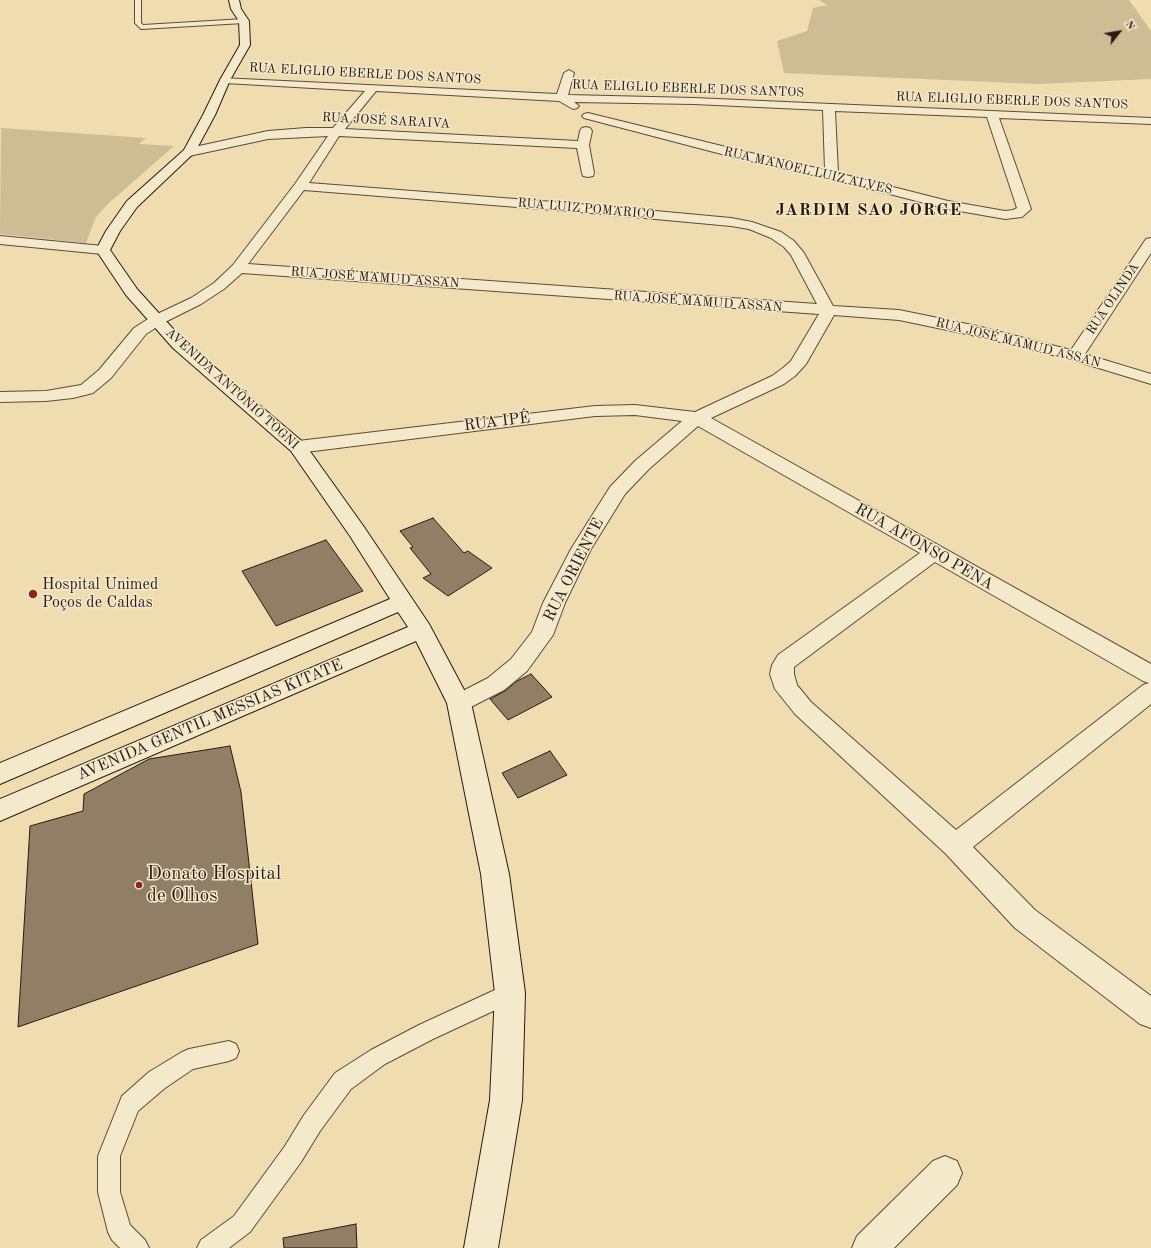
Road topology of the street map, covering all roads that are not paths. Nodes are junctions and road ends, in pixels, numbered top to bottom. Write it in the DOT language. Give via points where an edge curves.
graph roads {
  1 [pos="138,0"];
  2 [pos="234,0"];
  3 [pos="244,22"];
  4 [pos="569,73"];
  5 [pos="225,80"];
  6 [pos="373,88"];
  7 [pos="562,98"];
  8 [pos="829,108"];
  9 [pos="992,115"];
  10 [pos="588,116"];
  11 [pos="1151,121"];
  12 [pos="336,132"];
  13 [pos="583,145"];
  14 [pos="189,152"];
  15 [pos="588,173"];
  16 [pos="832,175"];
  17 [pos="300,186"];
  18 [pos="0,240"];
  19 [pos="1151,242"];
  20 [pos="103,250"];
  21 [pos="238,268"];
  22 [pos="828,311"];
  23 [pos="157,320"];
  24 [pos="1075,356"];
  25 [pos="1151,379"];
  26 [pos="0,397"];
  27 [pos="697,418"];
  28 [pos="298,447"];
  29 [pos="934,554"];
  30 [pos="402,602"];
  31 [pos="421,630"];
  32 [pos="1151,675"];
  33 [pos="1151,691"];
  34 [pos="459,703"];
  35 [pos="68,744"];
  36 [pos="0,774"];
  37 [pos="78,776"];
  38 [pos="0,810"];
  39 [pos="955,846"];
  40 [pos="510,993"];
  41 [pos="1151,1014"];
  42 [pos="229,1051"];
  43 [pos="945,1173"];
  44 [pos="137,1248"];
  45 [pos="209,1248"];
  46 [pos="481,1248"];
  47 [pos="869,1248"];
  1 -- 3 [label="lane" via="140,26 200,21"];
  2 -- 3 [label="street"];
  3 -- 5 [label="street" via="245,45"];
  4 -- 7 [label="street"];
  5 -- 6 [label="street, RUA ELIGLIO EBERLE DOS SANTOS"];
  5 -- 14 [label="street"];
  6 -- 7 [label="street, RUA ELIGLIO EBERLE DOS SANTOS"];
  6 -- 12 [label="street"];
  7 -- 8 [label="street, RUA ELIGLIO EBERLE DOS SANTOS"];
  7 -- 10 [label="street"];
  8 -- 9 [label="street, RUA ELIGLIO EBERLE DOS SANTOS"];
  8 -- 16 [label="street"];
  9 -- 11 [label="street, RUA ELIGLIO EBERLE DOS SANTOS"];
  9 -- 16 [label="street, RUA MANOEL LUIZ ALVES" via="1024,209 1017,214 1004,216 956,206"];
  10 -- 13 [label="street"];
  10 -- 16 [label="street, RUA MANOEL LUIZ ALVES"];
  12 -- 13 [label="street, RUA JOSÉ SARAIVA"];
  12 -- 14 [label="street, RUA JOSÉ SARAIVA" via="268,135"];
  12 -- 17 [label="street"];
  13 -- 15 [label="street"];
  14 -- 20 [label="street" via="132,204"];
  17 -- 21 [label="street"];
  17 -- 22 [label="street, RUA LUIZ POMARICO" via="580,208 752,226 776,235 797,253"];
  18 -- 20 [label="street"];
  19 -- 24 [label="street, RUA OLINDA"];
  20 -- 23 [label="street, AVENIDA ANTÔNIO TOGNI" via="131,292"];
  21 -- 22 [label="street, RUA JOSÉ MAMUD ASSAN"];
  21 -- 23 [label="street" via="219,286 196,301"];
  22 -- 24 [label="street, RUA JOSÉ MAMUD ASSAN" via="899,315"];
  22 -- 27 [label="street, RUA ORIENTE" via="798,364 789,372 778,380"];
  23 -- 26 [label="street" via="140,331 105,374 87,389 46,396"];
  23 -- 28 [label="street, AVENIDA ANTÔNIO TOGNI" via="179,345"];
  24 -- 25 [label="street, RUA JOSÉ MAMUD ASSAN"];
  27 -- 28 [label="street, RUA IPÊ" via="635,410 595,412"];
  27 -- 29 [label="street, RUA AFONSO PENA"];
  27 -- 34 [label="street, RUA ORIENTE" via="642,465 617,491 581,549 554,603 542,635 519,665 496,684"];
  28 -- 30 [label="street, AVENIDA ANTÔNIO TOGNI"];
  29 -- 32 [label="street, RUA AFONSO PENA"];
  29 -- 39 [label="street" via="786,661 782,674 787,690 802,708"];
  30 -- 31 [label="street, AVENIDA ANTÔNIO TOGNI"];
  30 -- 35 [label="street, AVENIDA GENTIL MESSIAS KITATE"];
  31 -- 34 [label="street, AVENIDA ANTÔNIO TOGNI"];
  31 -- 37 [label="street, AVENIDA GENTIL MESSIAS KITATE"];
  33 -- 39 [label="street"];
  34 -- 40 [label="street, AVENIDA ANTÔNIO TOGNI" via="495,874"];
  35 -- 36 [label="street, AVENIDA GENTIL MESSIAS KITATE"];
  35 -- 37 [label="street"];
  37 -- 38 [label="street, AVENIDA GENTIL MESSIAS KITATE"];
  39 -- 41 [label="street" via="1025,919"];
  40 -- 45 [label="lane" via="426,1032 378,1058 344,1081 242,1224"];
  40 -- 46 [label="street, AVENIDA ANTÔNIO TOGNI" via="506,1100"];
  42 -- 44 [label="lane" via="189,1059 157,1080 130,1104 127,1110 109,1156 109,1192 120,1232"];
  43 -- 47 [label="street"];
}
